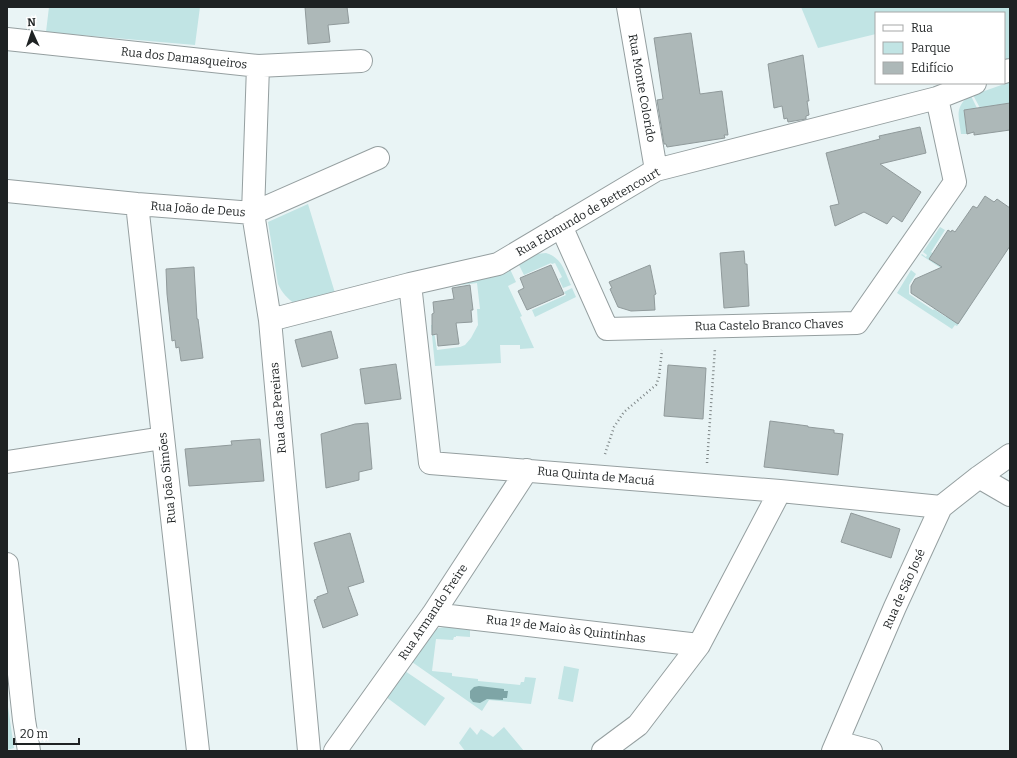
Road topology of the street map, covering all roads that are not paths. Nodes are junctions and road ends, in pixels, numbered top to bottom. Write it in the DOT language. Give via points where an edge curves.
graph roads {
  1 [pos="628,7"];
  2 [pos="7,39"];
  3 [pos="361,61"];
  4 [pos="258,66"];
  5 [pos="972,84"];
  6 [pos="937,98"];
  7 [pos="378,158"];
  8 [pos="656,170"];
  9 [pos="7,191"];
  10 [pos="137,204"];
  11 [pos="253,213"];
  12 [pos="561,226"];
  13 [pos="410,284"];
  14 [pos="270,320"];
  15 [pos="163,438"];
  16 [pos="1010,455"];
  17 [pos="7,462"];
  18 [pos="527,470"];
  19 [pos="979,477"];
  20 [pos="780,491"];
  21 [pos="1010,494"];
  22 [pos="941,507"];
  23 [pos="7,564"];
  24 [pos="433,614"];
  25 [pos="699,645"];
  26 [pos="835,746"];
  27 [pos="29,751"];
  28 [pos="198,751"];
  29 [pos="309,751"];
  30 [pos="335,751"];
  31 [pos="603,751"];
  32 [pos="871,751"];
  1 -- 8 [label="street, Rua Monte Colorido"];
  2 -- 4 [label="street, Rua dos Damasqueiros"];
  3 -- 4 [label="street, Rua dos Damasqueiros"];
  4 -- 11 [label="street, Rua das Pereiras"];
  5 -- 6 [label="street, Rua Edmundo de Bettencourt"];
  6 -- 8 [label="street, Rua Edmundo de Bettencourt"];
  6 -- 12 [label="street, Rua Castelo Branco Chaves" via="955,182 857,323 607,329"];
  7 -- 11 [label="street, Rua João de Deus"];
  8 -- 12 [label="street, Rua Edmundo de Bettencourt"];
  9 -- 10 [label="street, Rua João de Deus"];
  10 -- 11 [label="street, Rua João de Deus"];
  10 -- 15 [label="street, Rua João Simões"];
  11 -- 14 [label="street, Rua das Pereiras"];
  12 -- 13 [label="street, Rua Edmundo de Bettencourt" via="498,264"];
  13 -- 14 [label="street, Rua Edmundo de Bettencourt"];
  13 -- 18 [label="street, Rua Quinta de Macuá" via="430,463"];
  14 -- 29 [label="street, Rua das Pereiras"];
  15 -- 17 [label="street"];
  15 -- 28 [label="street, Rua João Simões"];
  16 -- 19 [label="street, Rua de São José"];
  18 -- 20 [label="street, Rua Quinta de Macuá"];
  18 -- 24 [label="street, Rua Armando Freire"];
  19 -- 21 [label="street"];
  19 -- 22 [label="street, Rua de São José"];
  20 -- 22 [label="street, Rua Quinta de Macuá"];
  20 -- 25 [label="street"];
  22 -- 26 [label="street, Rua de São José"];
  23 -- 27 [label="street"];
  24 -- 25 [label="street, Rua 1º de Maio às Quintinhas"];
  24 -- 30 [label="street, Rua Armando Freire"];
  25 -- 31 [label="street" via="638,725"];
  26 -- 32 [label="street"];
}
